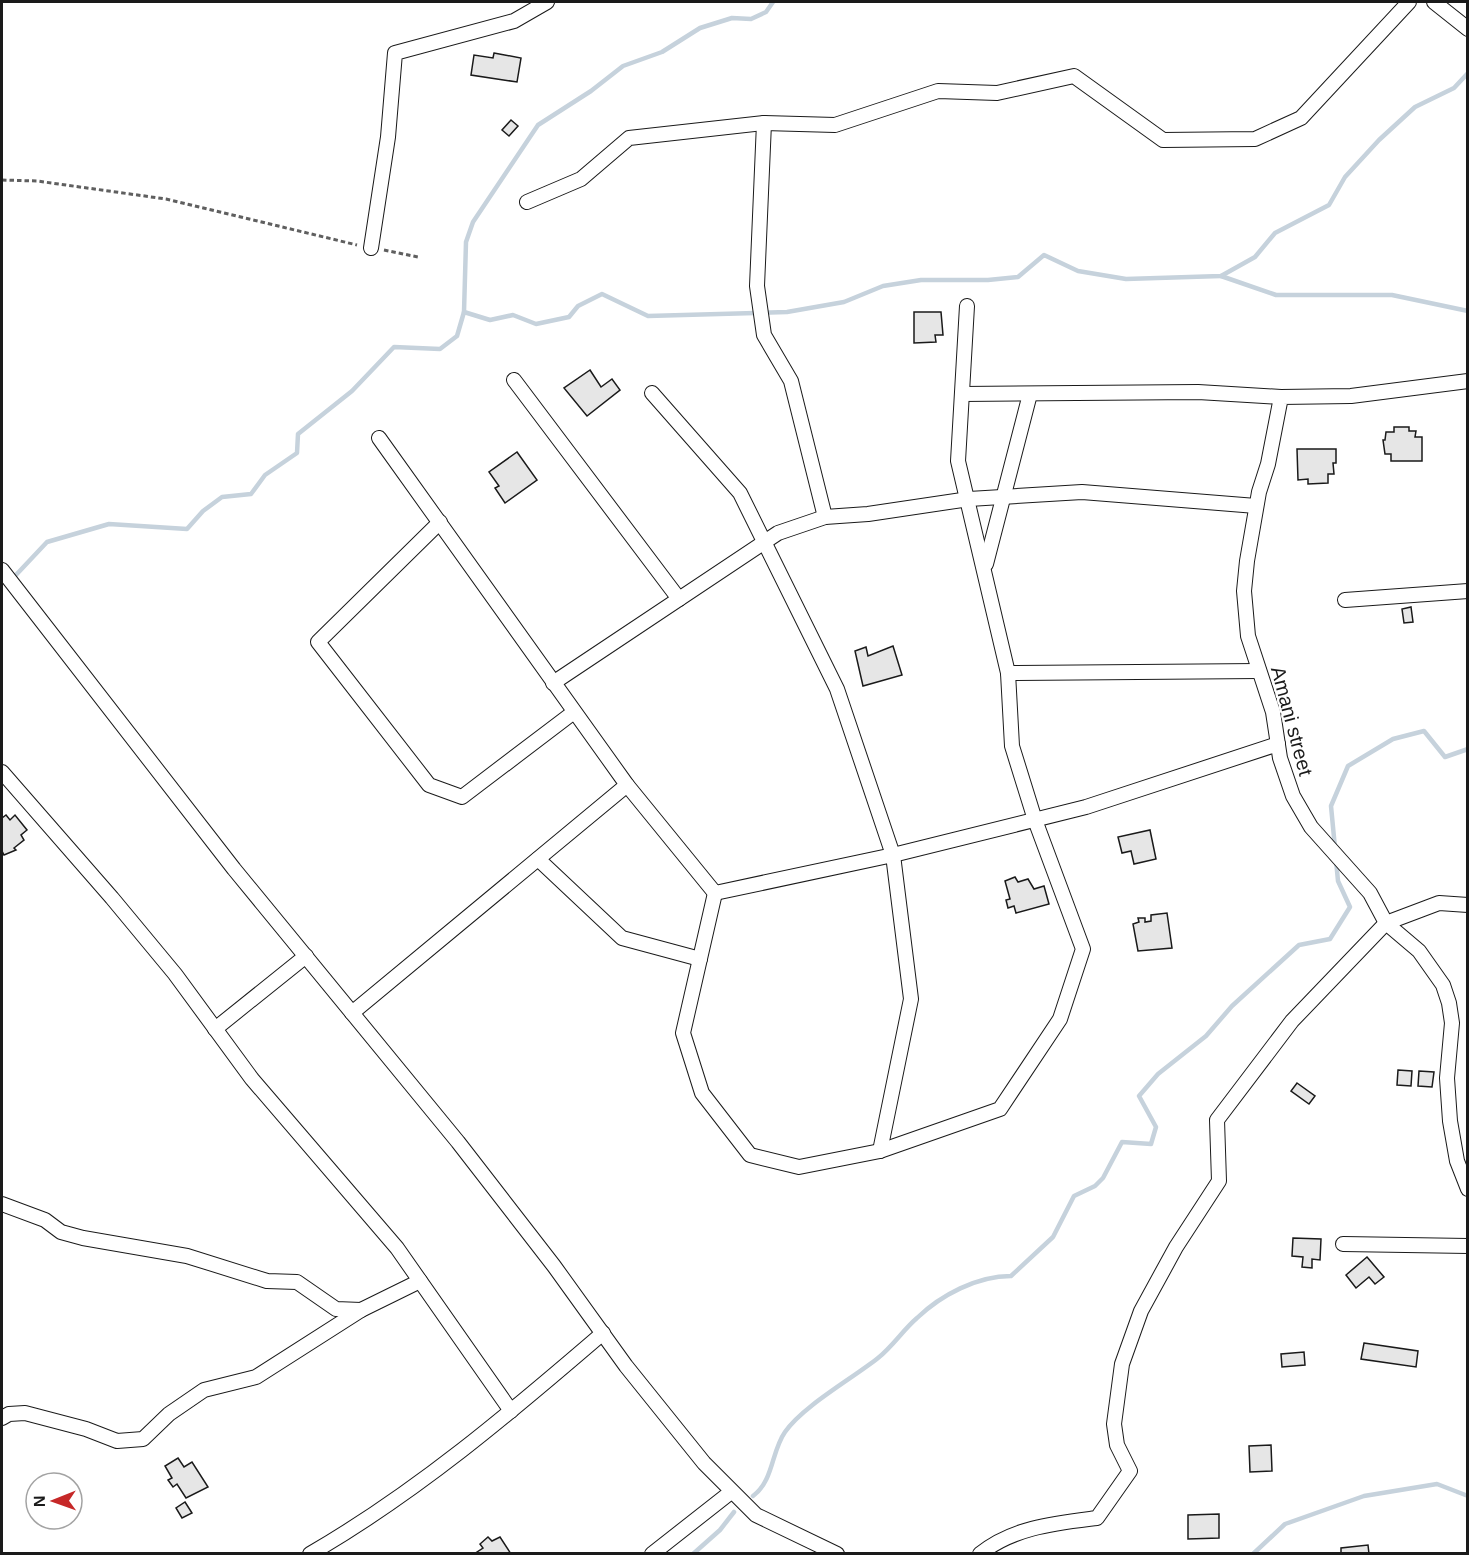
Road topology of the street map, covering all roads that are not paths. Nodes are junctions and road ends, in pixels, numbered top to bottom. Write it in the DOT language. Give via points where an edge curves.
graph roads {
  1 [pos="547,2"];
  2 [pos="1409,2"];
  3 [pos="1434,2"];
  4 [pos="1467,29"];
  5 [pos="764,123"];
  6 [pos="527,202"];
  7 [pos="371,248"];
  8 [pos="967,306"];
  9 [pos="514,380"];
  10 [pos="1467,381"];
  11 [pos="652,393"];
  12 [pos="1030,393"];
  13 [pos="962,394"];
  14 [pos="1281,397"];
  15 [pos="379,438"];
  16 [pos="1003,496"];
  17 [pos="969,499"];
  18 [pos="1256,506"];
  19 [pos="825,517"];
  20 [pos="440,522"];
  21 [pos="764,542"];
  22 [pos="985,569"];
  23 [pos="2,570"];
  24 [pos="1467,591"];
  25 [pos="679,599"];
  26 [pos="1345,600"];
  27 [pos="1259,671"];
  28 [pos="1008,674"];
  29 [pos="554,683"];
  30 [pos="574,712"];
  31 [pos="1278,744"];
  32 [pos="2,772"];
  33 [pos="627,785"];
  34 [pos="1035,820"];
  35 [pos="893,855"];
  36 [pos="538,859"];
  37 [pos="715,893"];
  38 [pos="1467,905"];
  39 [pos="1386,922"];
  40 [pos="306,956"];
  41 [pos="700,959"];
  42 [pos="352,1013"];
  43 [pos="215,1029"];
  44 [pos="880,1151"];
  45 [pos="1467,1189"];
  46 [pos="2,1204"];
  47 [pos="1343,1244"];
  48 [pos="1467,1246"];
  49 [pos="420,1281"];
  50 [pos="361,1310"];
  51 [pos="603,1333"];
  52 [pos="512,1411"];
  53 [pos="2,1418"];
  54 [pos="731,1492"];
  55 [pos="310,1554"];
  56 [pos="652,1554"];
  57 [pos="837,1554"];
  58 [pos="980,1554"];
  1 -- 7 [label="street" via="514,21 395,53 388,137"];
  2 -- 5 [label="street" via="1301,118 1255,139 1163,140 1074,76 997,93 938,91 836,125"];
  3 -- 4 [label="street"];
  5 -- 6 [label="street" via="629,138 581,178"];
  5 -- 19 [label="street" via="757,286 764,335 791,381"];
  8 -- 13 [label="street"];
  9 -- 25 [label="street"];
  10 -- 14 [label="street" via="1372,394"];
  11 -- 21 [label="street" via="740,493"];
  12 -- 13 [label="street"];
  12 -- 14 [label="street" via="1198,392"];
  12 -- 16 [label="street"];
  13 -- 17 [label="street" via="958,461"];
  14 -- 18 [label="street, Amani street"];
  15 -- 20 [label="street"];
  16 -- 17 [label="street"];
  16 -- 18 [label="street" via="1082,492"];
  16 -- 22 [label="street"];
  17 -- 19 [label="street"];
  17 -- 22 [label="street"];
  18 -- 27 [label="street, Amani street" via="1244,591 1248,636"];
  19 -- 21 [label="street" via="778,533"];
  20 -- 29 [label="street"];
  20 -- 30 [label="street" via="318,642 429,785 462,797"];
  21 -- 25 [label="street"];
  21 -- 35 [label="street" via="837,689"];
  22 -- 28 [label="street"];
  23 -- 40 [label="street"];
  24 -- 26 [label="street"];
  25 -- 29 [label="street"];
  27 -- 28 [label="street"];
  27 -- 31 [label="street, Amani street" via="1273,712"];
  28 -- 34 [label="street" via="1012,746"];
  29 -- 30 [label="street"];
  30 -- 33 [label="street"];
  31 -- 34 [label="street"];
  31 -- 39 [label="street, Amani street" via="1293,796 1311,827 1370,893"];
  32 -- 43 [label="street" via="175,974"];
  33 -- 36 [label="street"];
  33 -- 37 [label="street"];
  34 -- 35 [label="street"];
  34 -- 44 [label="street" via="1083,949 1060,1019 1000,1109"];
  35 -- 37 [label="street"];
  35 -- 44 [label="street" via="911,999"];
  36 -- 41 [label="street" via="622,938"];
  36 -- 42 [label="street"];
  37 -- 41 [label="street"];
  38 -- 39 [label="street" via="1439,903"];
  39 -- 45 [label="street, Amani street" via="1419,951 1443,985 1449,1002 1450,1121"];
  39 -- 58 [label="street" via="1292,1021 1217,1120 1219,1181 1141,1311 1122,1364 1114,1424 1117,1445 1130,1472 1098,1518 1043,1525 1004,1538"];
  40 -- 42 [label="street"];
  40 -- 43 [label="street"];
  41 -- 44 [label="street" via="683,1033 702,1093 750,1155 799,1167"];
  42 -- 51 [label="street" via="459,1142"];
  43 -- 49 [label="street"];
  46 -- 50 [label="street" via="45,1220 61,1232 187,1256 267,1281 297,1282 336,1309"];
  47 -- 48 [label="street"];
  49 -- 50 [label="street"];
  49 -- 52 [label="street"];
  50 -- 53 [label="street" via="256,1377 204,1390 169,1414 143,1439 117,1441 25,1413"];
  51 -- 52 [label="street"];
  51 -- 54 [label="street" via="678,1433"];
  52 -- 55 [label="street" via="388,1505"];
  54 -- 56 [label="street"];
  54 -- 57 [label="street" via="756,1515"];
}
